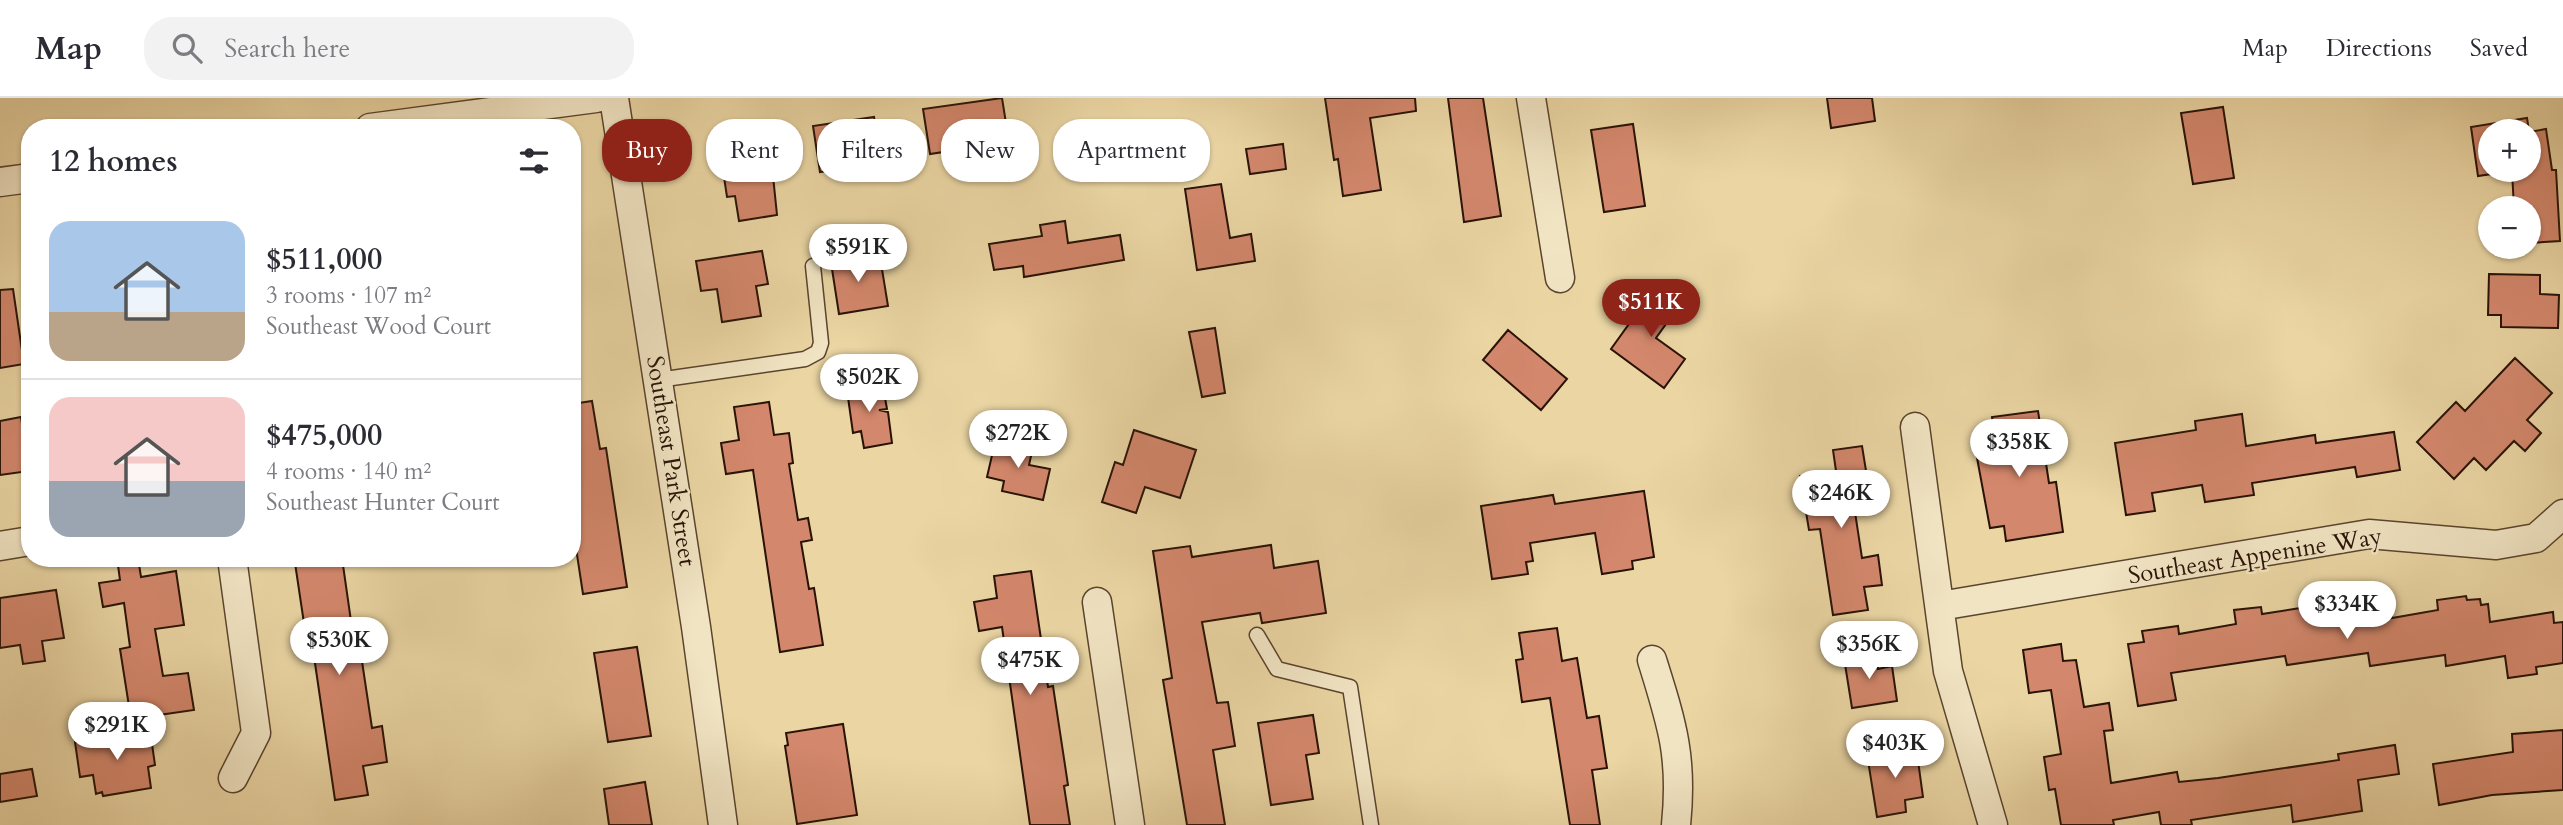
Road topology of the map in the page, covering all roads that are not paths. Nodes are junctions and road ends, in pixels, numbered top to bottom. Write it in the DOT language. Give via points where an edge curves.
graph roads {
  1 [pos="596,98"];
  2 [pos="614,98"];
  3 [pos="1531,98"];
  4 [pos="438,119"];
  5 [pos="21,179"];
  6 [pos="0,182"];
  7 [pos="813,266"];
  8 [pos="1560,278"];
  9 [pos="658,380"];
  10 [pos="1915,427"];
  11 [pos="2563,514"];
  12 [pos="21,542"];
  13 [pos="0,546"];
  14 [pos="233,567"];
  15 [pos="1097,602"];
  16 [pos="1940,606"];
  17 [pos="1257,635"];
  18 [pos="1653,660"];
  19 [pos="233,778"];
  20 [pos="723,825"];
  21 [pos="1130,825"];
  22 [pos="1371,825"];
  23 [pos="1676,825"];
  24 [pos="1993,825"];
  1 -- 4 [label="street"];
  2 -- 9 [label="street, Southeast Park Street"];
  3 -- 8 [label="street"];
  5 -- 6 [label="street"];
  7 -- 9 [label="lane" via="821,343 818,352 805,359"];
  9 -- 20 [label="street, Southeast Park Street"];
  10 -- 16 [label="street"];
  11 -- 16 [label="street, Southeast Appenine Way" via="2536,538 2496,545 2369,534"];
  12 -- 13 [label="street"];
  14 -- 19 [label="street" via="256,733"];
  15 -- 21 [label="street"];
  16 -- 24 [label="street" via="1948,671"];
  17 -- 22 [label="lane" via="1277,669 1350,687"];
  18 -- 23 [label="street" via="1674,732 1680,781"];
}
